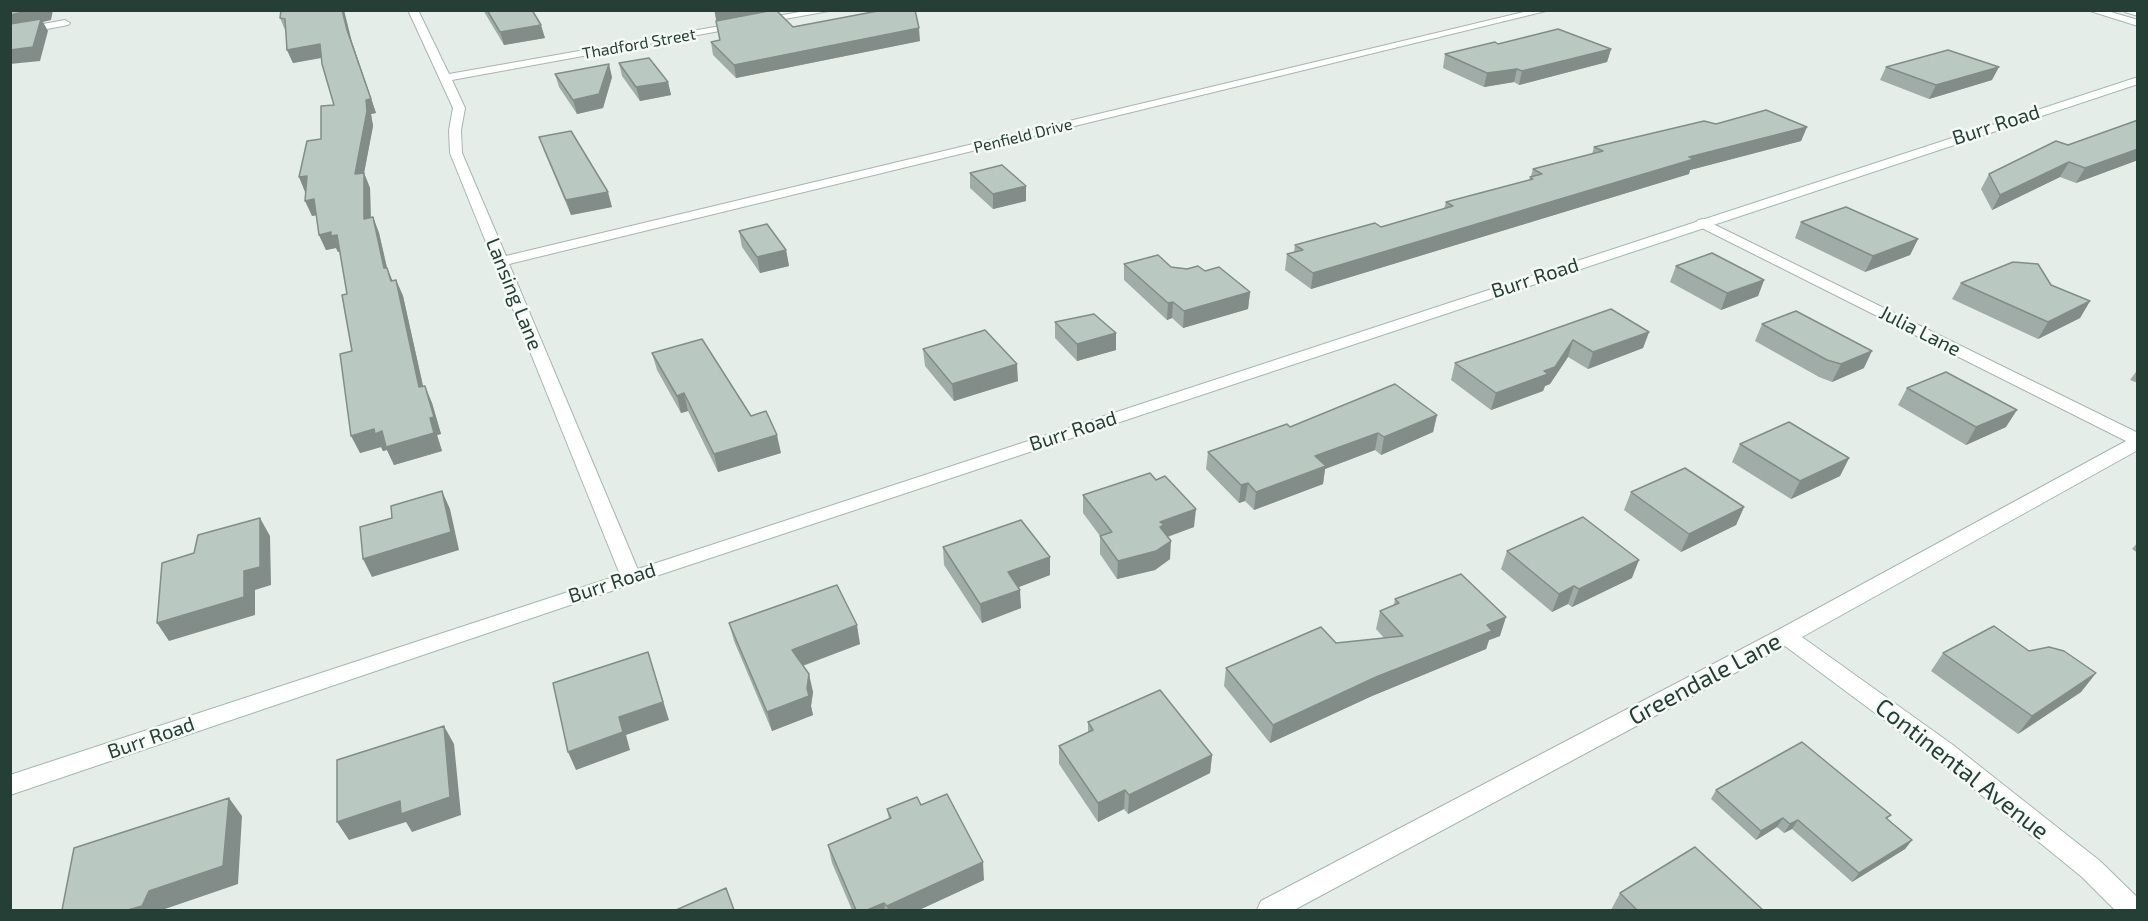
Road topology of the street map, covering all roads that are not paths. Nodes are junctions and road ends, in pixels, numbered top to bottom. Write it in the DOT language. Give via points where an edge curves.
graph roads {
  1 [pos="413,10"];
  2 [pos="830,10"];
  3 [pos="1546,10"];
  4 [pos="2091,10"];
  5 [pos="2128,10"];
  6 [pos="2138,13"];
  7 [pos="2138,22"];
  8 [pos="65,24"];
  9 [pos="10,33"];
  10 [pos="447,78"];
  11 [pos="2138,80"];
  12 [pos="1703,222"];
  13 [pos="500,262"];
  14 [pos="2138,441"];
  15 [pos="631,577"];
  16 [pos="1785,636"];
  17 [pos="10,785"];
  18 [pos="1270,910"];
  19 [pos="2132,910"];
  1 -- 10 [label="street, Lansing Lane"];
  2 -- 10 [label="street, Thadford Street"];
  3 -- 13 [label="street, Penfield Drive"];
  4 -- 7 [label="street"];
  5 -- 6 [label="street"];
  8 -- 9 [label="street"];
  10 -- 13 [label="street, Lansing Lane" via="459,108 456,153"];
  11 -- 12 [label="street, Burr Road"];
  12 -- 14 [label="street, Julia Lane"];
  12 -- 15 [label="street, Burr Road"];
  13 -- 15 [label="street, Lansing Lane"];
  14 -- 16 [label="street, Greendale Lane"];
  15 -- 17 [label="street, Burr Road"];
  16 -- 18 [label="street, Greendale Lane"];
  16 -- 19 [label="street, Continental Avenue" via="1945,752 2091,869"];
}
